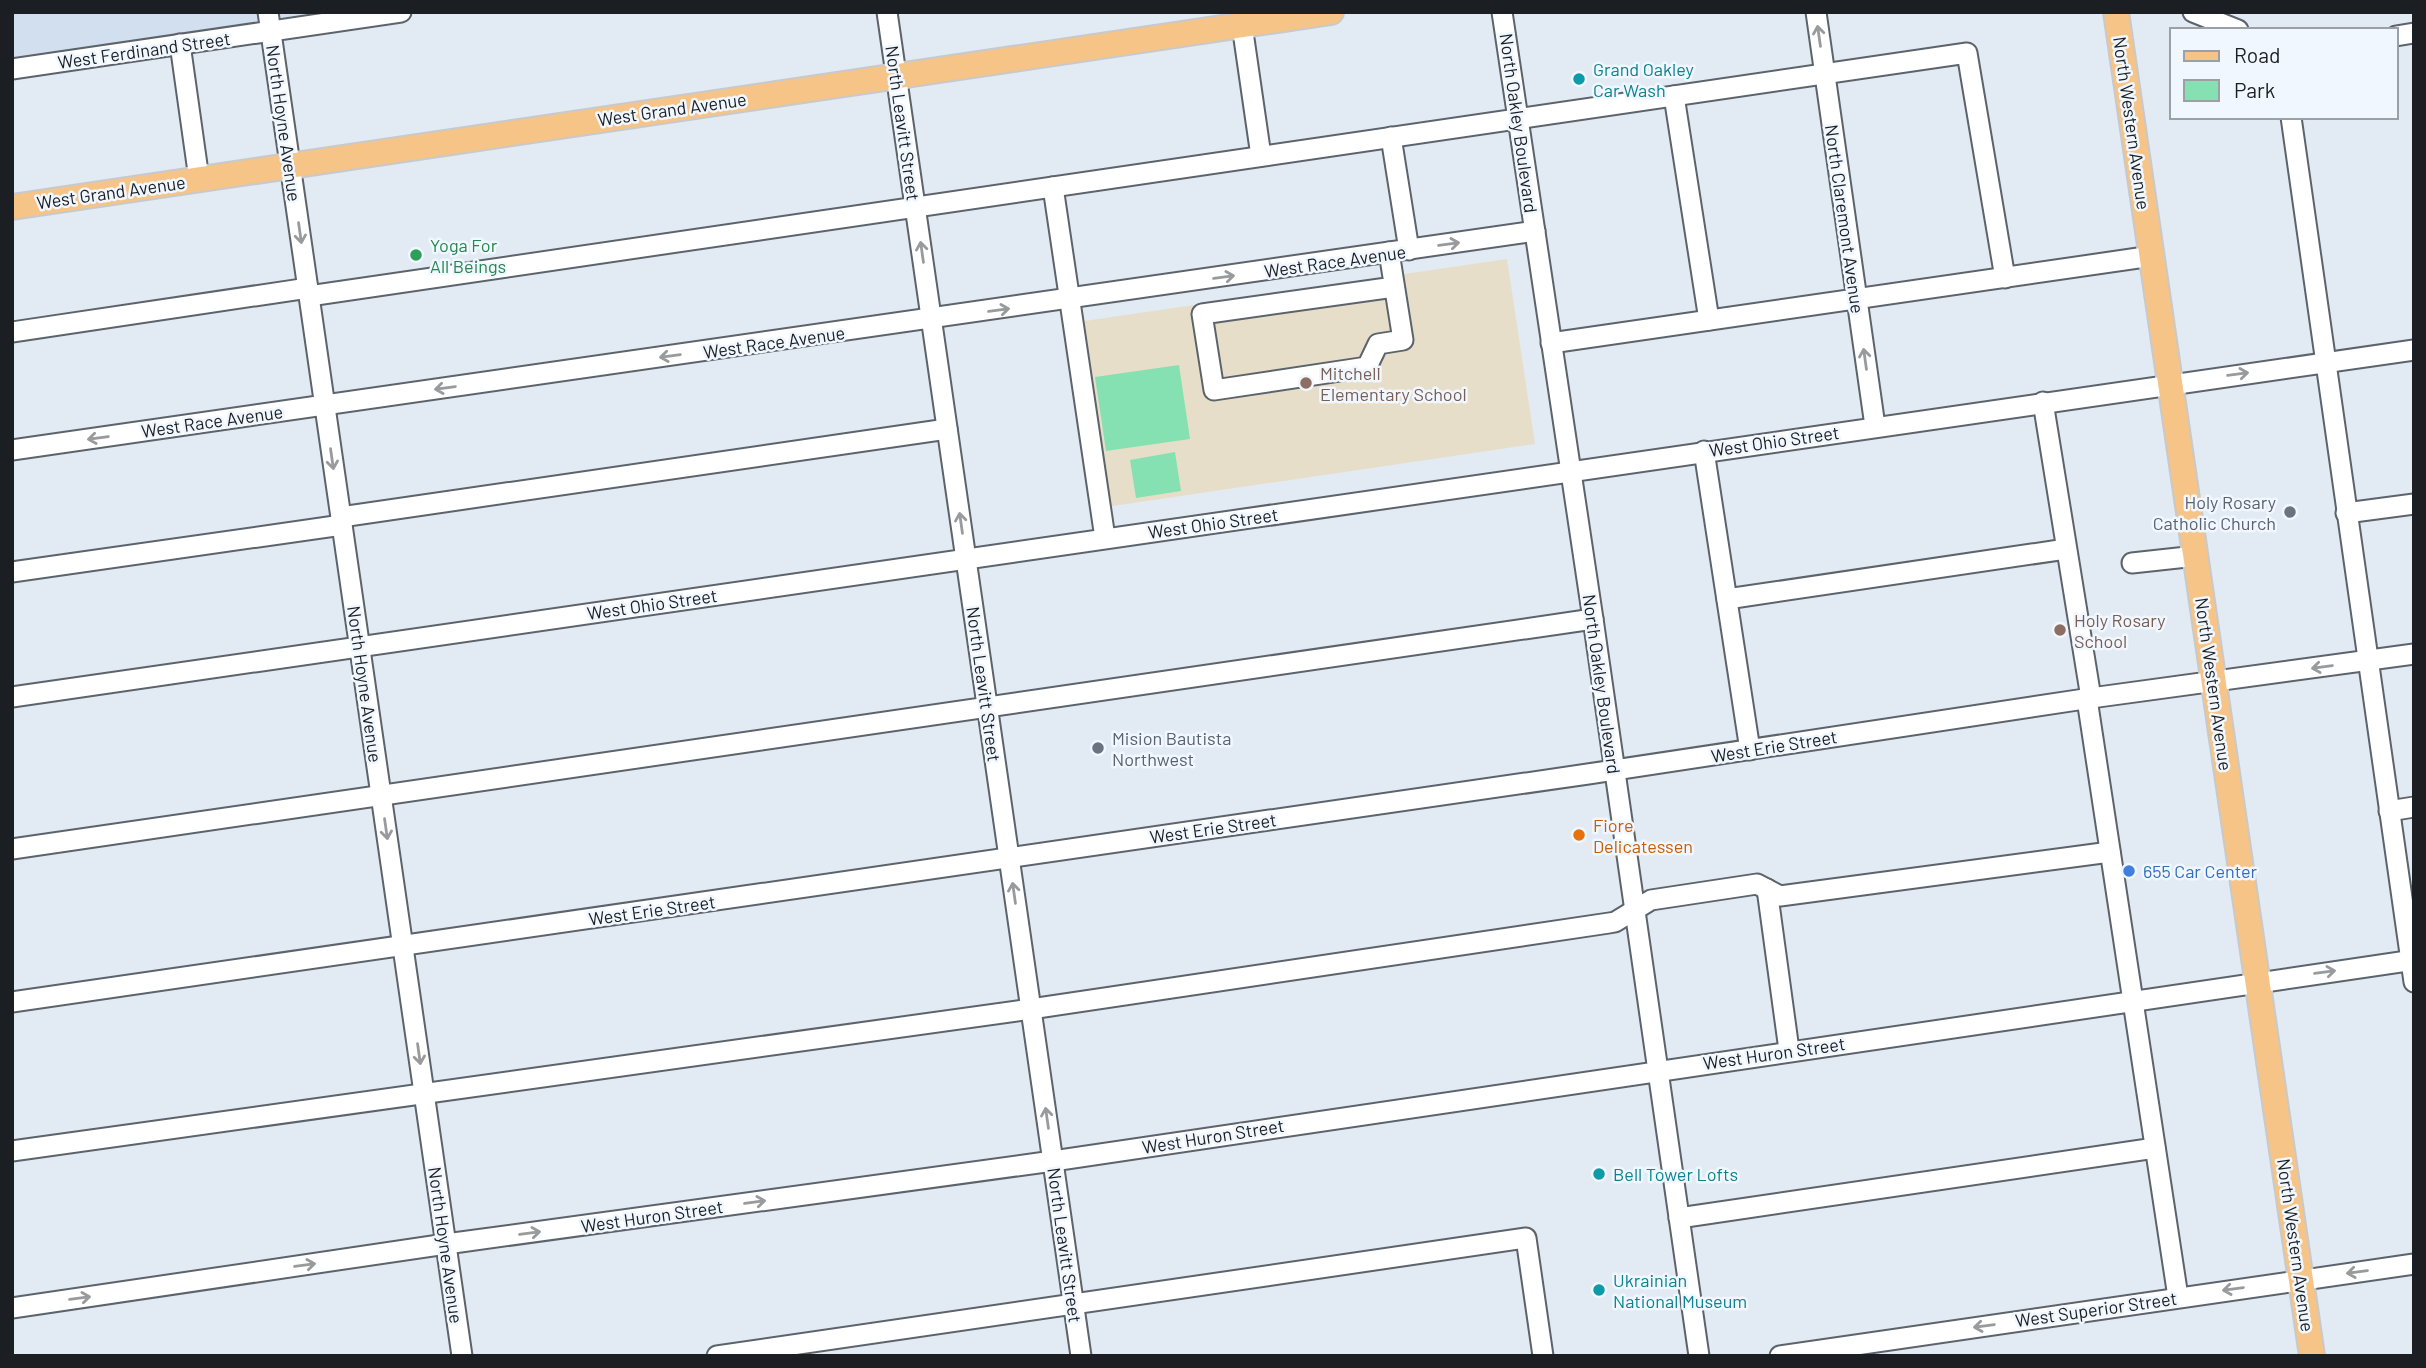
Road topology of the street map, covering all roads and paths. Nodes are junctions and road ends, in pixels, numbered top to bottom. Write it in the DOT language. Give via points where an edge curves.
graph roads {
  1 [pos="401,12"];
  2 [pos="887,12"];
  3 [pos="1331,12"];
  4 [pos="1502,12"];
  5 [pos="1816,12"];
  6 [pos="2116,12"];
  7 [pos="2193,12"];
  8 [pos="269,22"];
  9 [pos="1242,25"];
  10 [pos="2233,28"];
  11 [pos="180,44"];
  12 [pos="12,69"];
  13 [pos="1824,74"];
  14 [pos="896,76"];
  15 [pos="1674,96"];
  16 [pos="1518,118"];
  17 [pos="2291,119"];
  18 [pos="1391,137"];
  19 [pos="1261,156"];
  20 [pos="290,166"];
  21 [pos="199,179"];
  22 [pos="1053,187"];
  23 [pos="12,206"];
  24 [pos="915,207"];
  25 [pos="1535,231"];
  26 [pos="1409,250"];
  27 [pos="1389,253"];
  28 [pos="2152,256"];
  29 [pos="2005,278"];
  30 [pos="1394,287"];
  31 [pos="308,292"];
  32 [pos="1070,299"];
  33 [pos="1857,299"];
  34 [pos="932,319"];
  35 [pos="1709,320"];
  36 [pos="12,332"];
  37 [pos="1551,343"];
  38 [pos="2414,350"];
  39 [pos="2324,362"];
  40 [pos="2170,383"];
  41 [pos="2043,402"];
  42 [pos="324,405"];
  43 [pos="1875,426"];
  44 [pos="947,429"];
  45 [pos="12,450"];
  46 [pos="1704,451"];
  47 [pos="1570,471"];
  48 [pos="2414,504"];
  49 [pos="2346,513"];
  50 [pos="341,521"];
  51 [pos="1105,538"];
  52 [pos="2066,549"];
  53 [pos="2196,556"];
  54 [pos="966,559"];
  55 [pos="2132,563"];
  56 [pos="12,572"];
  57 [pos="1727,599"];
  58 [pos="1593,619"];
  59 [pos="359,647"];
  60 [pos="2414,654"];
  61 [pos="2367,660"];
  62 [pos="2214,681"];
  63 [pos="12,697"];
  64 [pos="2089,699"];
  65 [pos="987,707"];
  66 [pos="1750,750"];
  67 [pos="1615,770"];
  68 [pos="381,795"];
  69 [pos="2414,807"];
  70 [pos="2389,811"];
  71 [pos="12,849"];
  72 [pos="2110,852"];
  73 [pos="1009,858"];
  74 [pos="1767,889"];
  75 [pos="1635,911"];
  76 [pos="403,946"];
  77 [pos="2412,960"];
  78 [pos="2257,981"];
  79 [pos="2414,982"];
  80 [pos="2132,999"];
  81 [pos="12,1002"];
  82 [pos="1031,1009"];
  83 [pos="1789,1050"];
  84 [pos="1658,1070"];
  85 [pos="424,1093"];
  86 [pos="2155,1148"];
  87 [pos="12,1151"];
  88 [pos="1053,1161"];
  89 [pos="1679,1218"];
  90 [pos="446,1244"];
  91 [pos="2414,1264"];
  92 [pos="2301,1280"];
  93 [pos="2178,1297"];
  94 [pos="1073,1303"];
  95 [pos="12,1308"];
  96 [pos="462,1356"];
  97 [pos="717,1356"];
  98 [pos="1081,1356"];
  99 [pos="1543,1356"];
  100 [pos="1699,1356"];
  101 [pos="1780,1356"];
  102 [pos="2312,1356"];
  1 -- 8 [label="street, West Ferdinand Street"];
  2 -- 14 [label="street, North Leavitt Street"];
  3 -- 9 [label="main road, West Grand Avenue"];
  4 -- 16 [label="street, North Oakley Boulevard"];
  13 -- 5 [label="street, North Claremont Avenue, one-way"];
  6 -- 28 [label="main road, North Western Avenue"];
  7 -- 10 [label="street"];
  8 -- 11 [label="street, West Ferdinand Street"];
  8 -- 20 [label="street, North Hoyne Avenue"];
  9 -- 14 [label="main road, West Grand Avenue"];
  9 -- 19 [label="street"];
  11 -- 12 [label="street, West Ferdinand Street"];
  11 -- 21 [label="street"];
  13 -- 15 [label="street"];
  13 -- 29 [label="street" via="1967,53"];
  13 -- 33 [label="street, North Claremont Avenue"];
  14 -- 20 [label="main road, West Grand Avenue"];
  14 -- 24 [label="street, North Leavitt Street"];
  15 -- 16 [label="street"];
  15 -- 35 [label="street"];
  16 -- 18 [label="street"];
  16 -- 25 [label="street, North Oakley Boulevard"];
  17 -- 39 [label="street"];
  18 -- 19 [label="street"];
  18 -- 26 [label="street"];
  19 -- 22 [label="street"];
  20 -- 21 [label="main road, West Grand Avenue"];
  20 -- 31 [label="street, North Hoyne Avenue, one-way"];
  21 -- 23 [label="main road, West Grand Avenue"];
  22 -- 24 [label="street"];
  22 -- 32 [label="street"];
  24 -- 31 [label="street"];
  34 -- 24 [label="street, North Leavitt Street, one-way"];
  26 -- 25 [label="street, West Race Avenue, one-way"];
  25 -- 37 [label="street, North Oakley Boulevard"];
  26 -- 27 [label="street, West Race Avenue"];
  27 -- 30 [label="street"];
  32 -- 27 [label="street, West Race Avenue, one-way"];
  28 -- 29 [label="street"];
  28 -- 40 [label="main road, North Western Avenue"];
  29 -- 33 [label="street"];
  30 -- 30 [label="street" via="1403,340 1378,344 1367,367 1214,390 1202,314"];
  31 -- 36 [label="street"];
  31 -- 42 [label="street, North Hoyne Avenue"];
  34 -- 32 [label="street, West Race Avenue, one-way"];
  32 -- 51 [label="street"];
  33 -- 35 [label="street"];
  43 -- 33 [label="street, North Claremont Avenue, one-way"];
  34 -- 42 [label="street, West Race Avenue, one-way"];
  34 -- 44 [label="street, North Leavitt Street"];
  35 -- 37 [label="street"];
  37 -- 47 [label="street, North Oakley Boulevard"];
  38 -- 39 [label="street, West Ohio Street"];
  40 -- 39 [label="street, West Ohio Street, one-way"];
  39 -- 49 [label="street"];
  40 -- 41 [label="street, West Ohio Street"];
  40 -- 53 [label="main road, North Western Avenue"];
  41 -- 43 [label="street, West Ohio Street"];
  41 -- 52 [label="street"];
  42 -- 45 [label="street, West Race Avenue, one-way"];
  42 -- 50 [label="street, North Hoyne Avenue, one-way"];
  43 -- 46 [label="street, West Ohio Street"];
  44 -- 50 [label="street"];
  54 -- 44 [label="street, North Leavitt Street, one-way"];
  46 -- 47 [label="street, West Ohio Street"];
  46 -- 57 [label="street"];
  47 -- 51 [label="street, West Ohio Street"];
  47 -- 58 [label="street, North Oakley Boulevard"];
  48 -- 49 [label="street"];
  49 -- 61 [label="street"];
  50 -- 56 [label="street"];
  50 -- 59 [label="street, North Hoyne Avenue"];
  51 -- 54 [label="street, West Ohio Street"];
  52 -- 57 [label="street"];
  52 -- 64 [label="street"];
  53 -- 55 [label="street"];
  53 -- 62 [label="main road, North Western Avenue"];
  54 -- 59 [label="street, West Ohio Street"];
  54 -- 65 [label="street, North Leavitt Street"];
  57 -- 66 [label="street"];
  58 -- 65 [label="street"];
  58 -- 67 [label="street, North Oakley Boulevard"];
  59 -- 63 [label="street, West Ohio Street"];
  59 -- 68 [label="street, North Hoyne Avenue"];
  60 -- 61 [label="street, West Erie Street"];
  61 -- 62 [label="street, West Erie Street, one-way"];
  61 -- 70 [label="street"];
  62 -- 64 [label="street, West Erie Street"];
  62 -- 78 [label="main road, North Western Avenue"];
  64 -- 66 [label="street, West Erie Street"];
  64 -- 72 [label="street"];
  65 -- 68 [label="street"];
  65 -- 73 [label="street, North Leavitt Street"];
  66 -- 67 [label="street, West Erie Street"];
  67 -- 73 [label="street, West Erie Street"];
  67 -- 75 [label="street, North Oakley Boulevard"];
  68 -- 71 [label="street"];
  68 -- 76 [label="street, North Hoyne Avenue, one-way"];
  69 -- 70 [label="street"];
  70 -- 77 [label="street"];
  72 -- 74 [label="street" via="1780,896"];
  72 -- 80 [label="street"];
  73 -- 76 [label="street, West Erie Street"];
  82 -- 73 [label="street, North Leavitt Street, one-way"];
  74 -- 75 [label="street" via="1757,884 1651,900"];
  74 -- 83 [label="street"];
  75 -- 82 [label="street" via="1609,923"];
  75 -- 84 [label="street, North Oakley Boulevard"];
  76 -- 81 [label="street, West Erie Street"];
  76 -- 85 [label="street, North Hoyne Avenue, one-way"];
  78 -- 77 [label="street, West Huron Street, one-way"];
  77 -- 79 [label="street"];
  78 -- 80 [label="street, West Huron Street"];
  78 -- 92 [label="main road, North Western Avenue"];
  80 -- 83 [label="street, West Huron Street"];
  80 -- 86 [label="street"];
  82 -- 85 [label="street"];
  88 -- 82 [label="street, North Leavitt Street, one-way"];
  83 -- 84 [label="street, West Huron Street"];
  84 -- 88 [label="street, West Huron Street"];
  84 -- 89 [label="street, North Oakley Boulevard"];
  85 -- 87 [label="street"];
  85 -- 90 [label="street, North Hoyne Avenue"];
  86 -- 89 [label="street"];
  86 -- 93 [label="street"];
  90 -- 88 [label="street, West Huron Street, one-way"];
  88 -- 94 [label="street, North Leavitt Street"];
  89 -- 100 [label="street, North Oakley Boulevard"];
  95 -- 90 [label="street, West Huron Street, one-way"];
  90 -- 96 [label="street, North Hoyne Avenue"];
  91 -- 92 [label="street, West Superior Street, one-way"];
  92 -- 93 [label="street, West Superior Street, one-way"];
  92 -- 102 [label="main road, North Western Avenue"];
  93 -- 101 [label="street, West Superior Street, one-way"];
  94 -- 97 [label="street"];
  94 -- 98 [label="street, North Leavitt Street"];
  94 -- 99 [label="street" via="1525,1238"];
}
